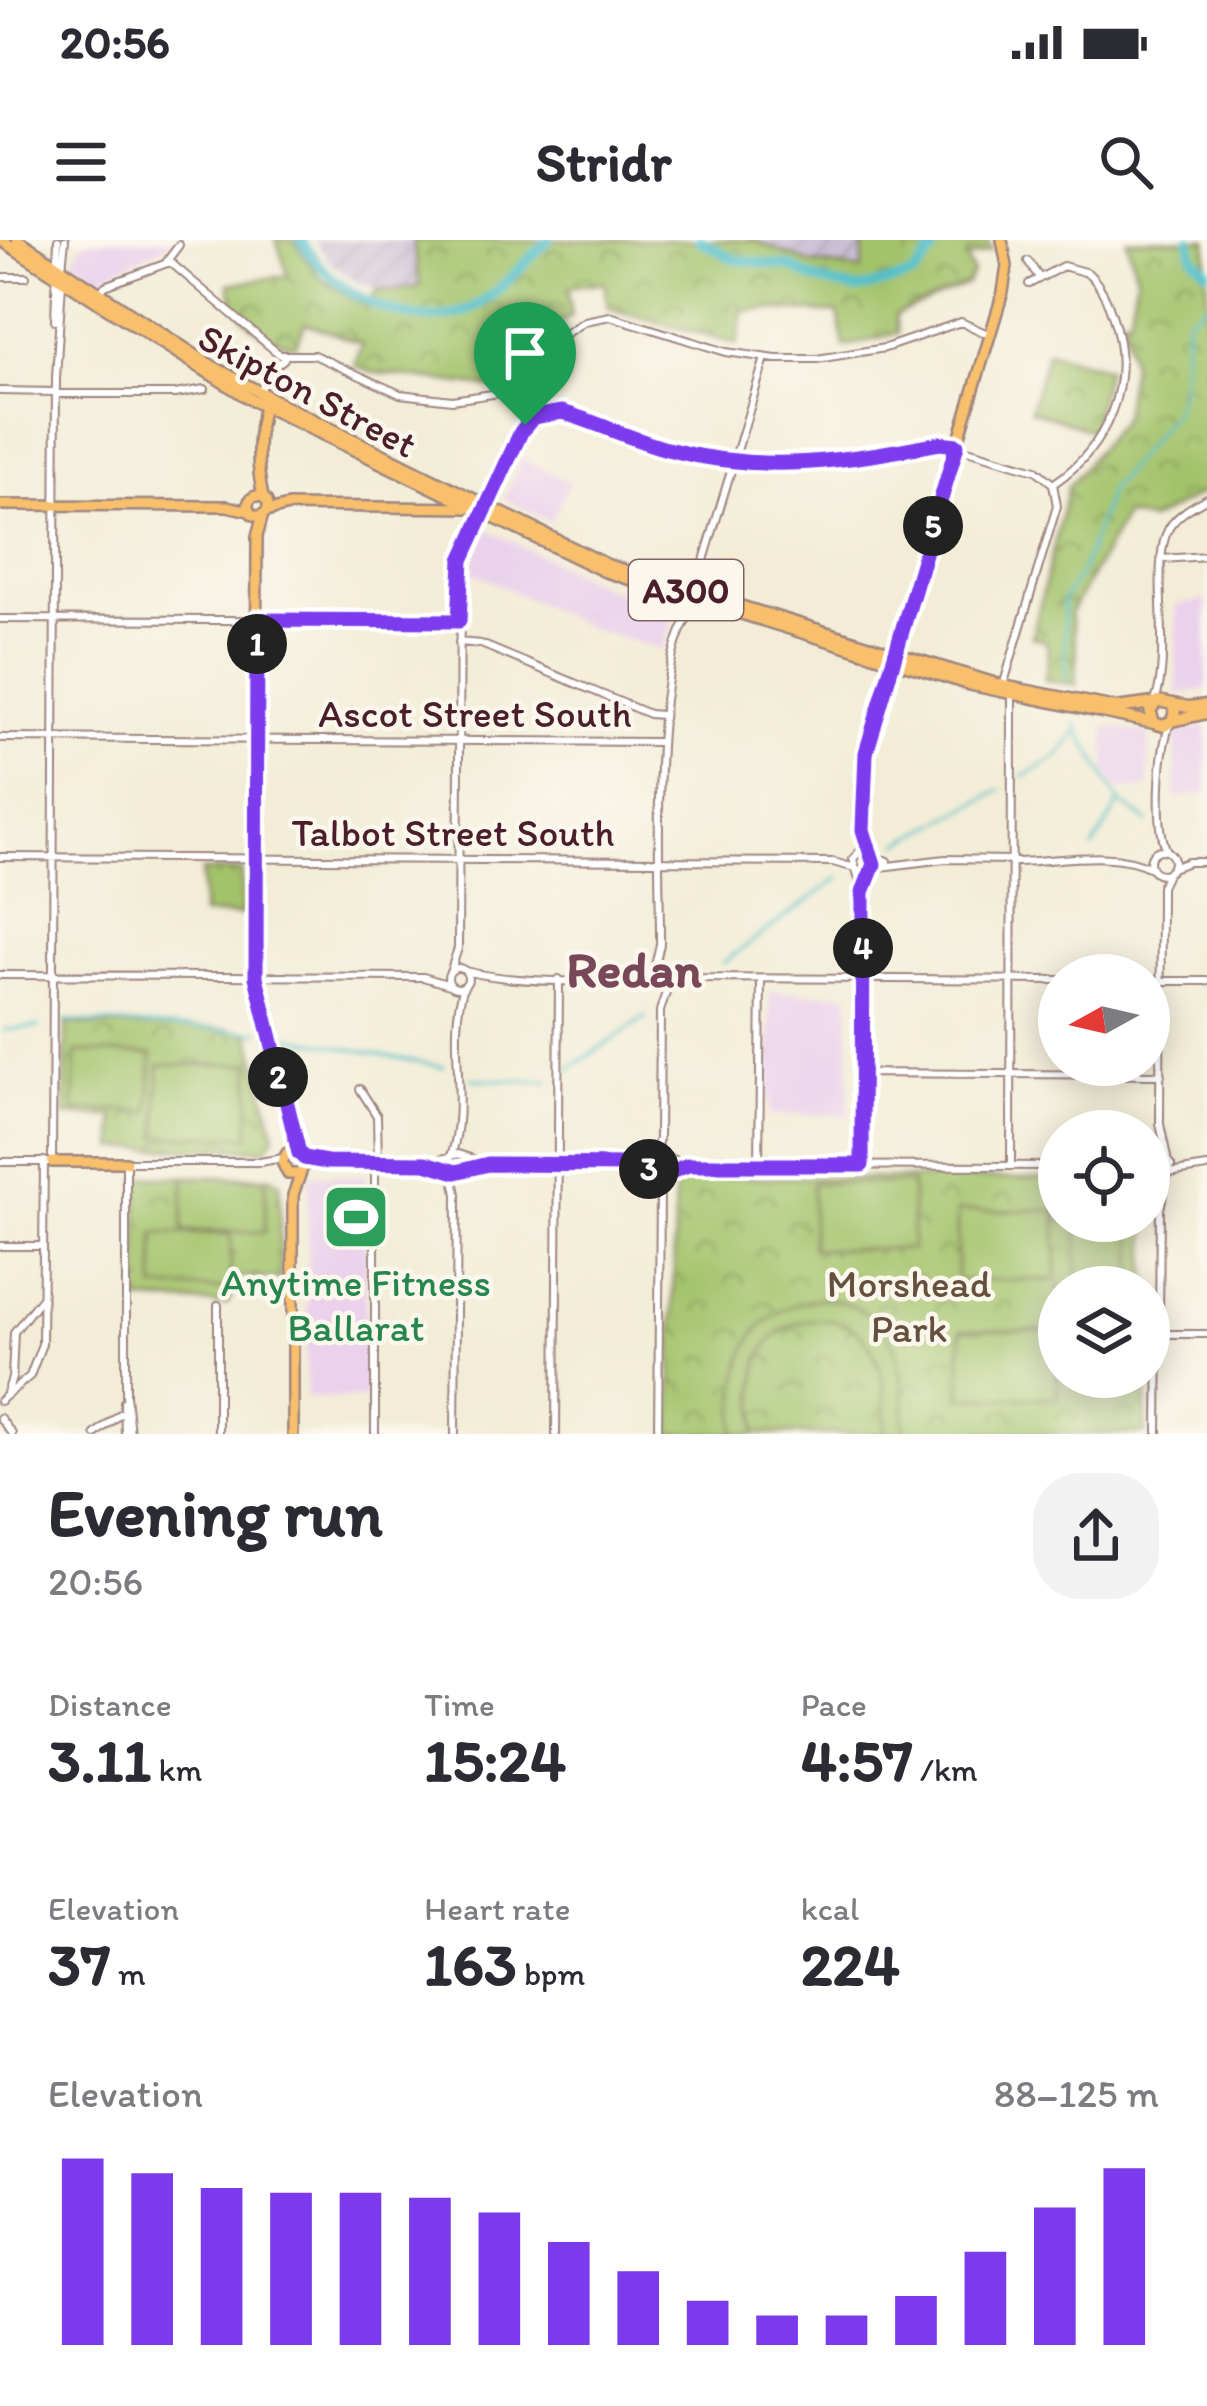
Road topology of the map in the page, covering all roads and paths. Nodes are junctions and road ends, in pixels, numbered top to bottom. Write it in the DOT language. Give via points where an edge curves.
graph roads {
  1 [pos="1,240"];
  2 [pos="18,240"];
  3 [pos="60,240"];
  4 [pos="1001,240"];
  5 [pos="179,245"];
  6 [pos="34,251"];
  7 [pos="1028,261"];
  8 [pos="166,262"];
  9 [pos="58,272"];
  10 [pos="1038,275"];
  11 [pos="0,277"];
  12 [pos="26,278"];
  13 [pos="118,284"];
  14 [pos="1029,284"];
  15 [pos="97,297"];
  16 [pos="111,300"];
  17 [pos="990,335"];
  18 [pos="271,349"];
  19 [pos="293,355"];
  20 [pos="765,358"];
  21 [pos="273,368"];
  22 [pos="205,389"];
  23 [pos="0,391"];
  24 [pos="56,393"];
  25 [pos="260,399"];
  26 [pos="531,414"];
  27 [pos="525,425"];
  28 [pos="957,445"];
  29 [pos="734,461"];
  30 [pos="1053,484"];
  31 [pos="440,488"];
  32 [pos="1207,498"];
  33 [pos="0,505"];
  34 [pos="55,505"];
  35 [pos="257,505"];
  36 [pos="400,506"];
  37 [pos="480,509"];
  38 [pos="705,556"];
  39 [pos="1207,556"];
  40 [pos="1162,559"];
  41 [pos="680,592"];
  42 [pos="705,600"];
  43 [pos="0,619"];
  44 [pos="55,619"];
  45 [pos="257,620"];
  46 [pos="459,621"];
  47 [pos="680,637"];
  48 [pos="459,644"];
  49 [pos="893,656"];
  50 [pos="1162,669"];
  51 [pos="1008,691"];
  52 [pos="1155,703"];
  53 [pos="1171,704"];
  54 [pos="1207,709"];
  55 [pos="661,715"];
  56 [pos="1172,722"];
  57 [pos="1155,723"];
  58 [pos="0,738"];
  59 [pos="54,739"];
  60 [pos="256,739"];
  61 [pos="459,740"];
  62 [pos="661,742"];
  63 [pos="1162,756"];
  64 [pos="863,830"];
  65 [pos="1162,838"];
  66 [pos="856,854"];
  67 [pos="870,854"];
  68 [pos="1153,854"];
  69 [pos="1169,854"];
  70 [pos="0,857"];
  71 [pos="53,857"];
  72 [pos="256,858"];
  73 [pos="458,860"];
  74 [pos="661,860"];
  75 [pos="1012,861"];
  76 [pos="833,862"];
  77 [pos="1133,862"];
  78 [pos="1188,862"];
  79 [pos="1207,862"];
  80 [pos="896,863"];
  81 [pos="871,868"];
  82 [pos="855,869"];
  83 [pos="1152,869"];
  84 [pos="1170,870"];
  85 [pos="1161,887"];
  86 [pos="863,892"];
  87 [pos="660,944"];
  88 [pos="458,948"];
  89 [pos="1161,954"];
  90 [pos="450,970"];
  91 [pos="465,970"];
  92 [pos="654,970"];
  93 [pos="668,971"];
  94 [pos="0,975"];
  95 [pos="53,976"];
  96 [pos="256,977"];
  97 [pos="423,977"];
  98 [pos="491,977"];
  99 [pos="630,978"];
  100 [pos="691,978"];
  101 [pos="559,979"];
  102 [pos="761,979"];
  103 [pos="862,979"];
  104 [pos="1012,980"];
  105 [pos="1038,980"];
  106 [pos="1170,981"];
  107 [pos="1207,981"];
  108 [pos="450,985"];
  109 [pos="465,985"];
  110 [pos="668,985"];
  111 [pos="653,986"];
  112 [pos="458,1011"];
  113 [pos="660,1011"];
  114 [pos="862,1073"];
  115 [pos="1011,1073"];
  116 [pos="1038,1073"];
  117 [pos="360,1090"];
  118 [pos="457,1132"];
  119 [pos="451,1156"];
  120 [pos="464,1157"];
  121 [pos="1170,1158"];
  122 [pos="48,1161"];
  123 [pos="0,1162"];
  124 [pos="126,1162"];
  125 [pos="662,1162"];
  126 [pos="293,1163"];
  127 [pos="376,1163"];
  128 [pos="426,1163"];
  129 [pos="488,1164"];
  130 [pos="558,1164"];
  131 [pos="635,1165"];
  132 [pos="759,1165"];
  133 [pos="862,1165"];
  134 [pos="1010,1166"];
  135 [pos="1038,1166"];
  136 [pos="1205,1167"];
  137 [pos="451,1170"];
  138 [pos="464,1170"];
  139 [pos="652,1172"];
  140 [pos="1170,1174"];
  141 [pos="660,1190"];
  142 [pos="457,1194"];
  143 [pos="0,1246"];
  144 [pos="42,1246"];
  145 [pos="43,1295"];
  146 [pos="218,1306"];
  147 [pos="1170,1334"];
  148 [pos="1207,1334"];
  149 [pos="125,1395"];
  150 [pos="1158,1398"];
  151 [pos="1,1401"];
  152 [pos="123,1411"];
  153 [pos="0,1418"];
  154 [pos="12,1434"];
  155 [pos="95,1434"];
  156 [pos="128,1434"];
  157 [pos="218,1434"];
  158 [pos="293,1434"];
  159 [pos="375,1434"];
  160 [pos="455,1434"];
  161 [pos="556,1434"];
  162 [pos="658,1434"];
  163 [pos="1158,1434"];
  1 -- 9 [label="highway, Skipton Street / A300"];
  2 -- 6 [label="highway, Skipton Street / A300"];
  3 -- 6 [label="street"];
  3 -- 9 [label="street"];
  4 -- 17 [label="main road" via="1006,279"];
  5 -- 8 [label="street"];
  6 -- 9 [label="highway, Skipton Street / A300"];
  7 -- 10 [label="street"];
  8 -- 13 [label="street"];
  8 -- 18 [label="street"];
  9 -- 15 [label="highway, Skipton Street / A300"];
  9 -- 24 [label="street"];
  10 -- 14 [label="street"];
  10 -- 30 [label="street" via="1066,266 1090,275 1110,308 1121,355 1105,429"];
  11 -- 12 [label="street"];
  13 -- 15 [label="street"];
  13 -- 16 [label="street"];
  15 -- 16 [label="highway, Skipton Street / A300"];
  15 -- 25 [label="highway, Skipton Street / A300"];
  16 -- 25 [label="highway, Skipton Street / A300"];
  17 -- 20 [label="street" via="961,322 852,355"];
  17 -- 28 [label="main road"];
  18 -- 19 [label="street"];
  18 -- 21 [label="street"];
  19 -- 21 [label="street"];
  19 -- 26 [label="street" via="317,356 400,394 452,400 499,393"];
  20 -- 26 [label="street" via="704,348 627,319 589,319 550,346"];
  20 -- 29 [label="street"];
  21 -- 25 [label="street"];
  22 -- 24 [label="street"];
  23 -- 24 [label="street"];
  24 -- 34 [label="street"];
  25 -- 31 [label="highway, Skipton Street / A300"];
  25 -- 35 [label="main road"];
  26 -- 27 [label="street"];
  27 -- 29 [label="street" via="562,412 670,450"];
  27 -- 37 [label="street"];
  28 -- 29 [label="street" via="823,463"];
  28 -- 30 [label="street" via="1040,472"];
  28 -- 49 [label="main road"];
  29 -- 38 [label="street"];
  30 -- 51 [label="street" via="1057,506"];
  31 -- 36 [label="main road"];
  31 -- 37 [label="highway, Skipton Street / A300"];
  32 -- 40 [label="street" via="1172,523"];
  33 -- 34 [label="main road"];
  34 -- 35 [label="main road"];
  34 -- 44 [label="street"];
  35 -- 36 [label="main road"];
  35 -- 45 [label="main road"];
  36 -- 37 [label="main road"];
  37 -- 41 [label="highway, Skipton Street / A300" via="604,571"];
  37 -- 46 [label="street" via="461,566"];
  38 -- 41 [label="street"];
  38 -- 42 [label="street"];
  39 -- 40 [label="street"];
  40 -- 50 [label="street"];
  41 -- 42 [label="highway, Skipton Street / A300"];
  41 -- 47 [label="street"];
  42 -- 47 [label="street"];
  42 -- 49 [label="highway, Skipton Street / A300"];
  43 -- 44 [label="street"];
  44 -- 45 [label="street"];
  44 -- 59 [label="street"];
  45 -- 46 [label="street"];
  45 -- 60 [label="main road"];
  46 -- 48 [label="street"];
  47 -- 55 [label="street"];
  48 -- 55 [label="street" via="474,642"];
  48 -- 61 [label="street"];
  49 -- 51 [label="highway, Skipton Street / A300"];
  49 -- 64 [label="street" via="866,753"];
  50 -- 52 [label="street"];
  50 -- 53 [label="street"];
  51 -- 52 [label="highway, Skipton Street / A300" via="1116,708"];
  51 -- 57 [label="highway, Skipton Street / A300"];
  51 -- 75 [label="street"];
  52 -- 53 [label="highway, A300"];
  52 -- 57 [label="highway"];
  53 -- 54 [label="highway, A300"];
  53 -- 56 [label="highway"];
  54 -- 56 [label="highway, A300"];
  55 -- 62 [label="street"];
  56 -- 57 [label="highway, A300"];
  56 -- 63 [label="street"];
  57 -- 63 [label="street"];
  58 -- 59 [label="street, Ascot Street South"];
  59 -- 60 [label="street, Ascot Street South"];
  59 -- 71 [label="street"];
  60 -- 61 [label="street, Ascot Street South"];
  60 -- 72 [label="main road"];
  61 -- 62 [label="street, Ascot Street South"];
  61 -- 73 [label="street"];
  62 -- 74 [label="street"];
  63 -- 65 [label="street"];
  64 -- 66 [label="street"];
  64 -- 67 [label="street"];
  65 -- 68 [label="street"];
  65 -- 69 [label="street"];
  66 -- 67 [label="street, Talbot Street South"];
  66 -- 76 [label="street, Talbot Street South"];
  66 -- 82 [label="street"];
  67 -- 80 [label="street"];
  67 -- 81 [label="street"];
  68 -- 69 [label="street"];
  68 -- 77 [label="street"];
  68 -- 83 [label="street"];
  69 -- 78 [label="street"];
  69 -- 84 [label="street"];
  70 -- 71 [label="street, Talbot Street South"];
  71 -- 72 [label="street, Talbot Street South"];
  71 -- 95 [label="street"];
  72 -- 73 [label="street, Talbot Street South"];
  72 -- 96 [label="main road"];
  73 -- 74 [label="street, Talbot Street South"];
  73 -- 88 [label="street"];
  74 -- 76 [label="street, Talbot Street South"];
  74 -- 87 [label="street"];
  75 -- 77 [label="street"];
  75 -- 80 [label="street"];
  75 -- 104 [label="street"];
  76 -- 82 [label="street, Talbot Street South"];
  77 -- 83 [label="street"];
  78 -- 79 [label="street"];
  78 -- 84 [label="street"];
  80 -- 81 [label="street"];
  81 -- 82 [label="street, Talbot Street South"];
  81 -- 86 [label="street"];
  82 -- 86 [label="street"];
  83 -- 84 [label="street"];
  83 -- 85 [label="street"];
  84 -- 85 [label="street"];
  85 -- 89 [label="street"];
  86 -- 103 [label="street"];
  87 -- 92 [label="street"];
  87 -- 93 [label="street"];
  88 -- 90 [label="street"];
  88 -- 91 [label="street"];
  90 -- 91 [label="street"];
  90 -- 97 [label="street"];
  90 -- 108 [label="street"];
  91 -- 98 [label="street"];
  91 -- 109 [label="street"];
  92 -- 93 [label="street"];
  92 -- 99 [label="street"];
  92 -- 111 [label="street"];
  93 -- 100 [label="street"];
  93 -- 110 [label="street"];
  94 -- 95 [label="street"];
  95 -- 96 [label="street"];
  95 -- 122 [label="street"];
  96 -- 97 [label="street"];
  96 -- 126 [label="main road"];
  97 -- 108 [label="street"];
  98 -- 101 [label="street"];
  98 -- 109 [label="street"];
  99 -- 101 [label="street"];
  99 -- 111 [label="street"];
  100 -- 102 [label="street"];
  100 -- 110 [label="street"];
  101 -- 130 [label="street"];
  102 -- 103 [label="street"];
  102 -- 132 [label="street"];
  103 -- 104 [label="street"];
  103 -- 114 [label="street"];
  104 -- 105 [label="street"];
  104 -- 115 [label="street"];
  106 -- 107 [label="street"];
  108 -- 109 [label="street"];
  108 -- 112 [label="street"];
  109 -- 112 [label="street"];
  110 -- 111 [label="street"];
  110 -- 113 [label="street"];
  111 -- 113 [label="street"];
  112 -- 118 [label="street"];
  113 -- 125 [label="street"];
  114 -- 115 [label="street"];
  114 -- 133 [label="street"];
  115 -- 116 [label="street"];
  115 -- 134 [label="street"];
  117 -- 127 [label="street" via="377,1116"];
  118 -- 119 [label="street"];
  118 -- 120 [label="street"];
  119 -- 120 [label="street"];
  119 -- 128 [label="street"];
  119 -- 137 [label="street"];
  120 -- 129 [label="street"];
  120 -- 138 [label="street"];
  121 -- 136 [label="street"];
  122 -- 123 [label="street"];
  122 -- 124 [label="main road"];
  122 -- 144 [label="street"];
  124 -- 126 [label="street"];
  124 -- 149 [label="street"];
  125 -- 131 [label="street"];
  125 -- 132 [label="street"];
  125 -- 139 [label="street"];
  125 -- 139 [label="street"];
  125 -- 141 [label="street"];
  126 -- 127 [label="street"];
  126 -- 158 [label="main road"];
  127 -- 128 [label="street"];
  127 -- 159 [label="street"];
  128 -- 137 [label="street"];
  129 -- 130 [label="street"];
  129 -- 138 [label="street"];
  130 -- 131 [label="street"];
  130 -- 161 [label="street"];
  131 -- 139 [label="street"];
  132 -- 133 [label="street"];
  133 -- 134 [label="street"];
  134 -- 135 [label="street"];
  136 -- 140 [label="street"];
  137 -- 138 [label="street"];
  137 -- 142 [label="street"];
  138 -- 142 [label="street"];
  139 -- 141 [label="street"];
  141 -- 162 [label="street"];
  142 -- 160 [label="street"];
  143 -- 144 [label="street"];
  144 -- 145 [label="street"];
  145 -- 151 [label="street" via="14,1332 11,1382"];
  145 -- 151 [label="street" via="38,1360"];
  146 -- 157 [label="street"];
  147 -- 148 [label="street"];
  149 -- 152 [label="street"];
  149 -- 156 [label="street"];
  150 -- 163 [label="street"];
  152 -- 155 [label="street"];
  152 -- 156 [label="street"];
  153 -- 154 [label="street"];
}
